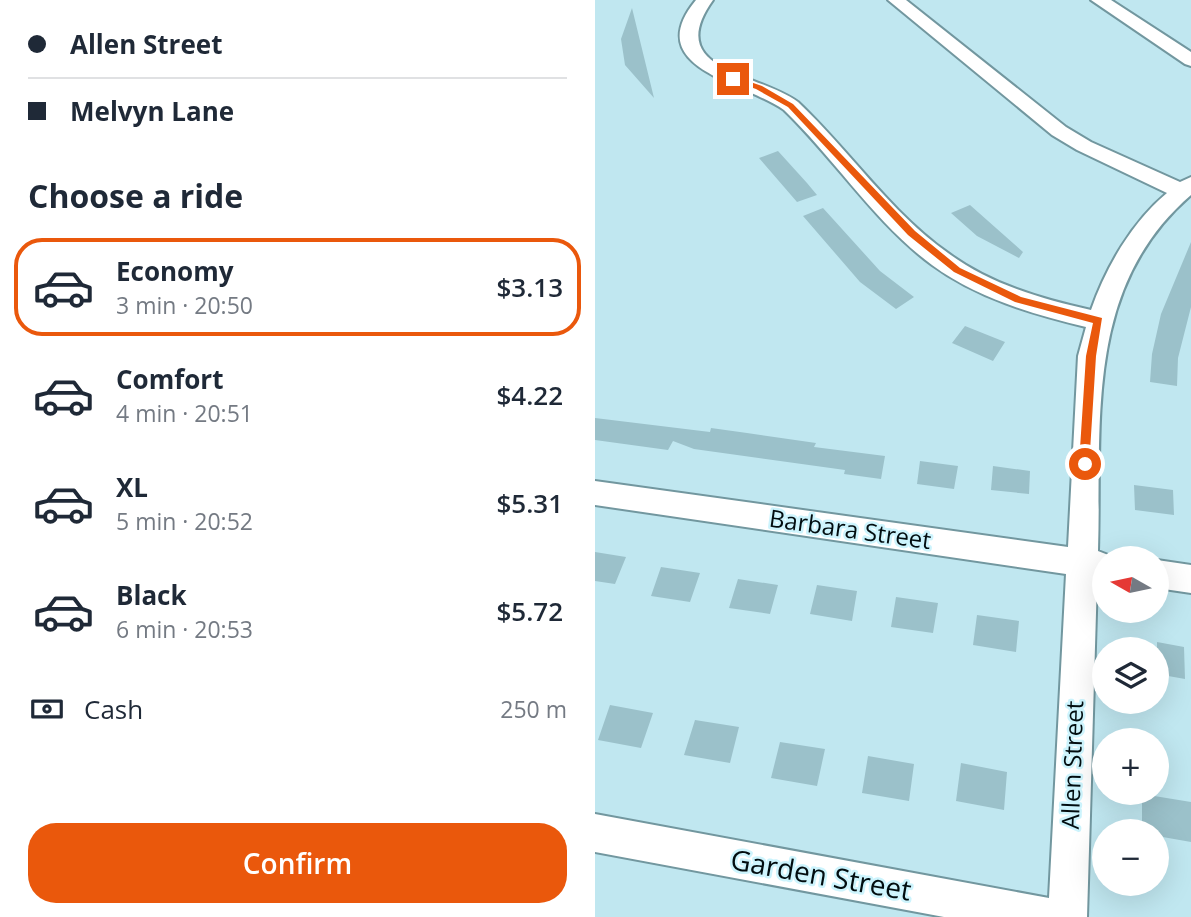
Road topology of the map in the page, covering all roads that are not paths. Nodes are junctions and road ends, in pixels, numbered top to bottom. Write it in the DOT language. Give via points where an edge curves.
graph roads {
  1 [pos="705,0"];
  2 [pos="896,0"];
  3 [pos="1098,0"];
  4 [pos="1191,60"];
  5 [pos="1186,187"];
  6 [pos="1098,321"];
  7 [pos="595,493"];
  8 [pos="1092,546"];
  9 [pos="1092,565"];
  10 [pos="1169,576"];
  11 [pos="1092,579"];
  12 [pos="1191,579"];
  13 [pos="595,833"];
  14 [pos="1048,917"];
  15 [pos="1067,917"];
  1 -- 6 [label="street" via="689,22 689,43 695,53 717,71 759,87 790,106 940,258 1018,300"];
  2 -- 5 [label="street" via="1059,131 1084,146"];
  3 -- 4 [label="street"];
  5 -- 6 [label="street, Allen Street" via="1153,220 1123,262"];
  6 -- 8 [label="street, Allen Street" via="1088,393"];
  7 -- 9 [label="street, Barbara Street"];
  10 -- 12 [label="street"];
  11 -- 15 [label="street, Allen Street"];
  13 -- 14 [label="street, Garden Street"];
}
